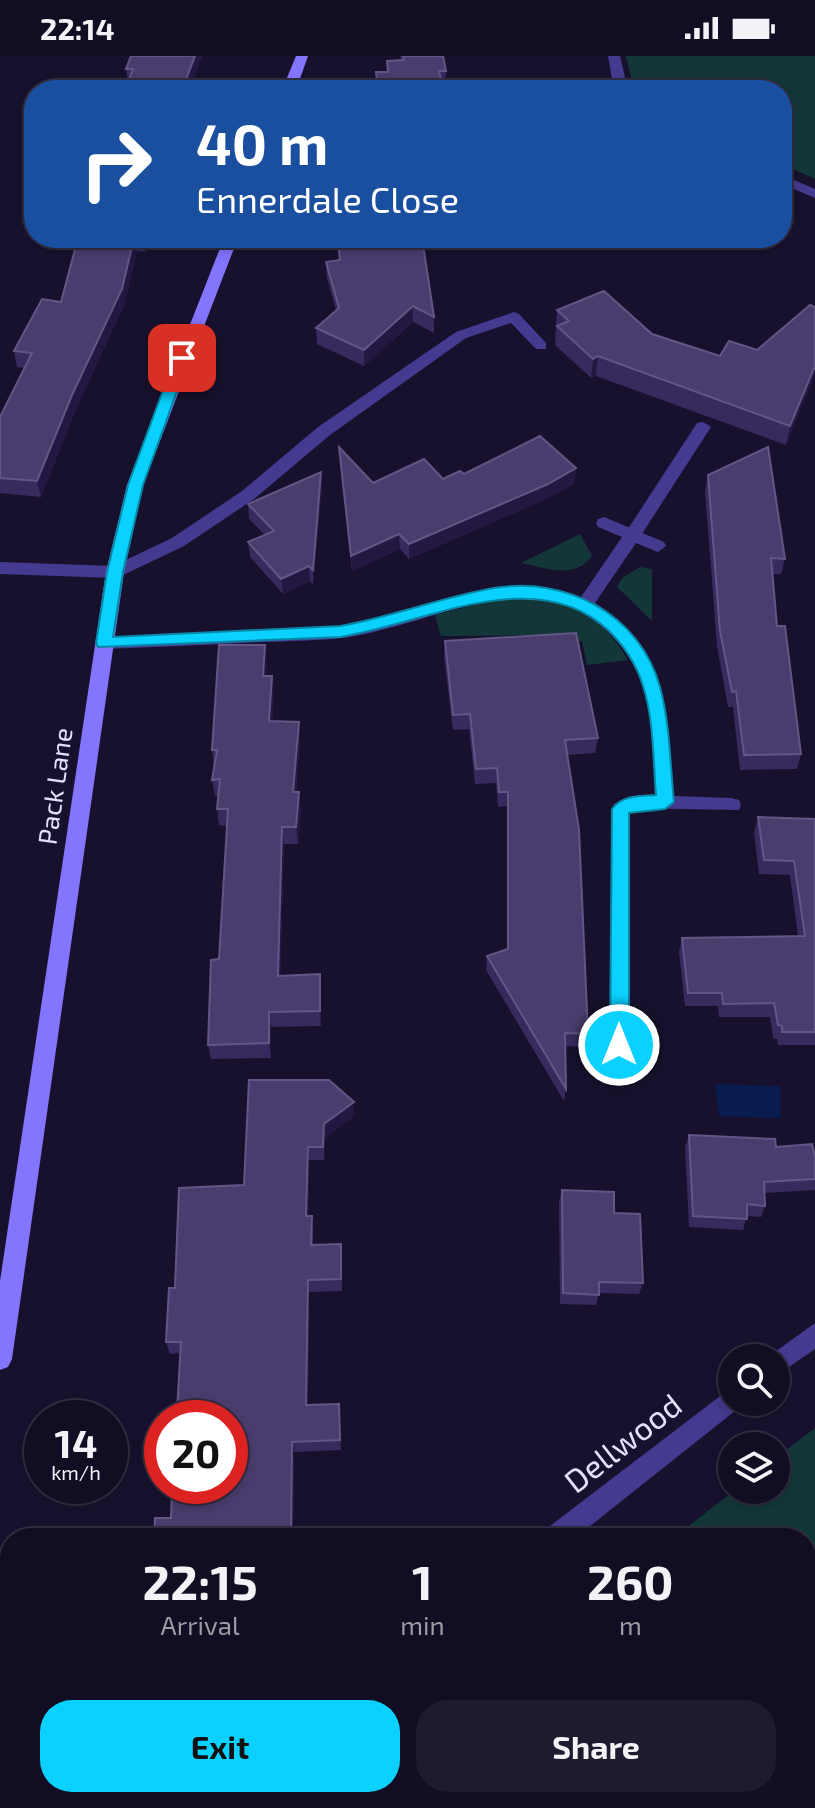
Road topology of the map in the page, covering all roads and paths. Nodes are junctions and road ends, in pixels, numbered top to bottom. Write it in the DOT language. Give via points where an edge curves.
graph roads {
  1 [pos="302,56"];
  2 [pos="614,56"];
  3 [pos="293,80"];
  4 [pos="619,80"];
  5 [pos="792,184"];
  6 [pos="815,194"];
  7 [pos="227,248"];
  8 [pos="541,346"];
  9 [pos="703,427"];
  10 [pos="604,523"];
  11 [pos="632,536"];
  12 [pos="658,546"];
  13 [pos="0,568"];
  14 [pos="115,572"];
  15 [pos="585,604"];
  16 [pos="104,643"];
  17 [pos="665,802"];
  18 [pos="732,805"];
  19 [pos="619,1045"];
  20 [pos="815,1334"];
  21 [pos="790,1354"];
  22 [pos="0,1359"];
  23 [pos="718,1410"];
  24 [pos="568,1528"];
  1 -- 3 [label="street"];
  2 -- 4 [label="street"];
  5 -- 6 [label="street"];
  7 -- 14 [label="street, Pack Lane" via="135,485"];
  8 -- 14 [label="street" via="514,317 461,335 324,431 248,495 178,542"];
  9 -- 11 [label="street"];
  10 -- 11 [label="street"];
  11 -- 12 [label="street"];
  11 -- 15 [label="street"];
  13 -- 14 [label="street"];
  14 -- 16 [label="street, Pack Lane"];
  15 -- 16 [label="street" via="552,593 517,590 340,632"];
  15 -- 17 [label="street" via="622,634 651,684"];
  16 -- 22 [label="street, Pack Lane"];
  17 -- 18 [label="street"];
  17 -- 19 [label="street" via="633,803 621,809"];
  20 -- 21 [label="street"];
  23 -- 24 [label="street, Dellwood"];
}
